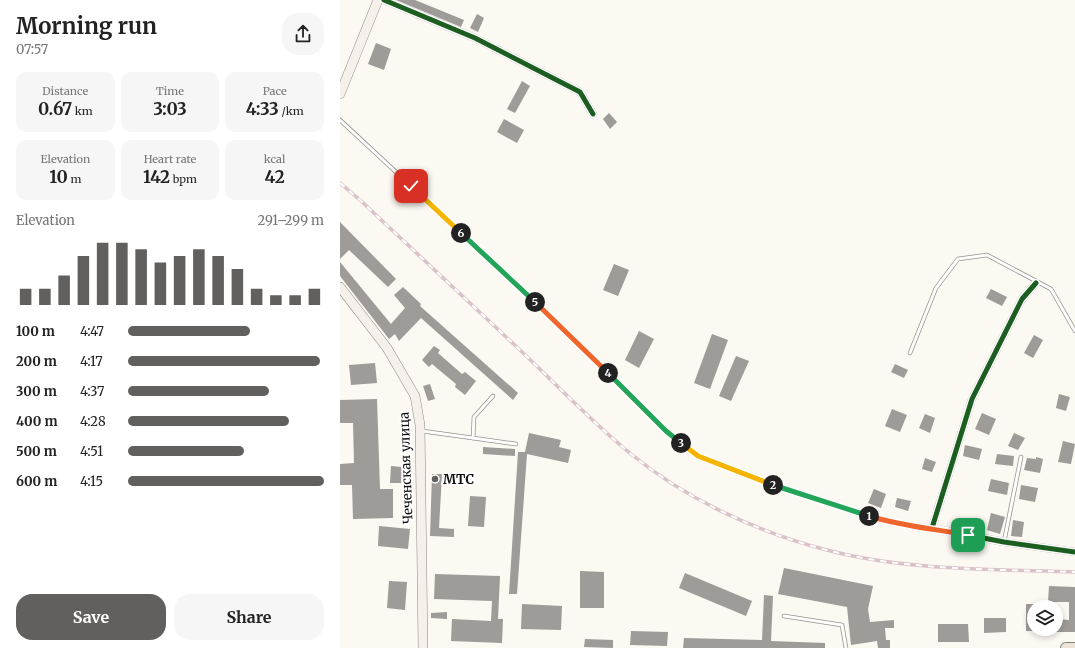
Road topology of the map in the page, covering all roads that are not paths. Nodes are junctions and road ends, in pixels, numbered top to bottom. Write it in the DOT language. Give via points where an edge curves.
graph roads {
  1 [pos="378,0"];
  2 [pos="384,0"];
  3 [pos="340,94"];
  4 [pos="593,114"];
  5 [pos="340,120"];
  6 [pos="1036,283"];
  7 [pos="340,287"];
  8 [pos="1075,331"];
  9 [pos="910,353"];
  10 [pos="493,396"];
  11 [pos="420,431"];
  12 [pos="473,438"];
  13 [pos="516,444"];
  14 [pos="1021,457"];
  15 [pos="932,528"];
  16 [pos="1004,542"];
  17 [pos="1075,552"];
  18 [pos="784,616"];
  19 [pos="423,648"];
  20 [pos="846,648"];
  21 [pos="1066,648"];
  22 [pos="1075,648"];
  1 -- 3 [label="main road"];
  2 -- 4 [label="street" via="475,38 580,92"];
  5 -- 15 [label="lane" via="510,278 666,431 698,456 840,508 890,523"];
  6 -- 8 [label="lane" via="1051,289"];
  6 -- 9 [label="lane" via="987,255 958,259 936,288"];
  6 -- 15 [label="street" via="1022,298 972,399"];
  7 -- 11 [label="main road, Чеченская улица" via="387,348 415,396"];
  10 -- 12 [label="lane" via="474,417"];
  11 -- 12 [label="lane"];
  11 -- 19 [label="main road, Чеченская улица"];
  12 -- 13 [label="lane"];
  14 -- 16 [label="lane"];
  15 -- 16 [label="street"];
  16 -- 17 [label="street"];
  18 -- 20 [label="lane" via="842,625"];
  21 -- 22 [label="main road"];
}
